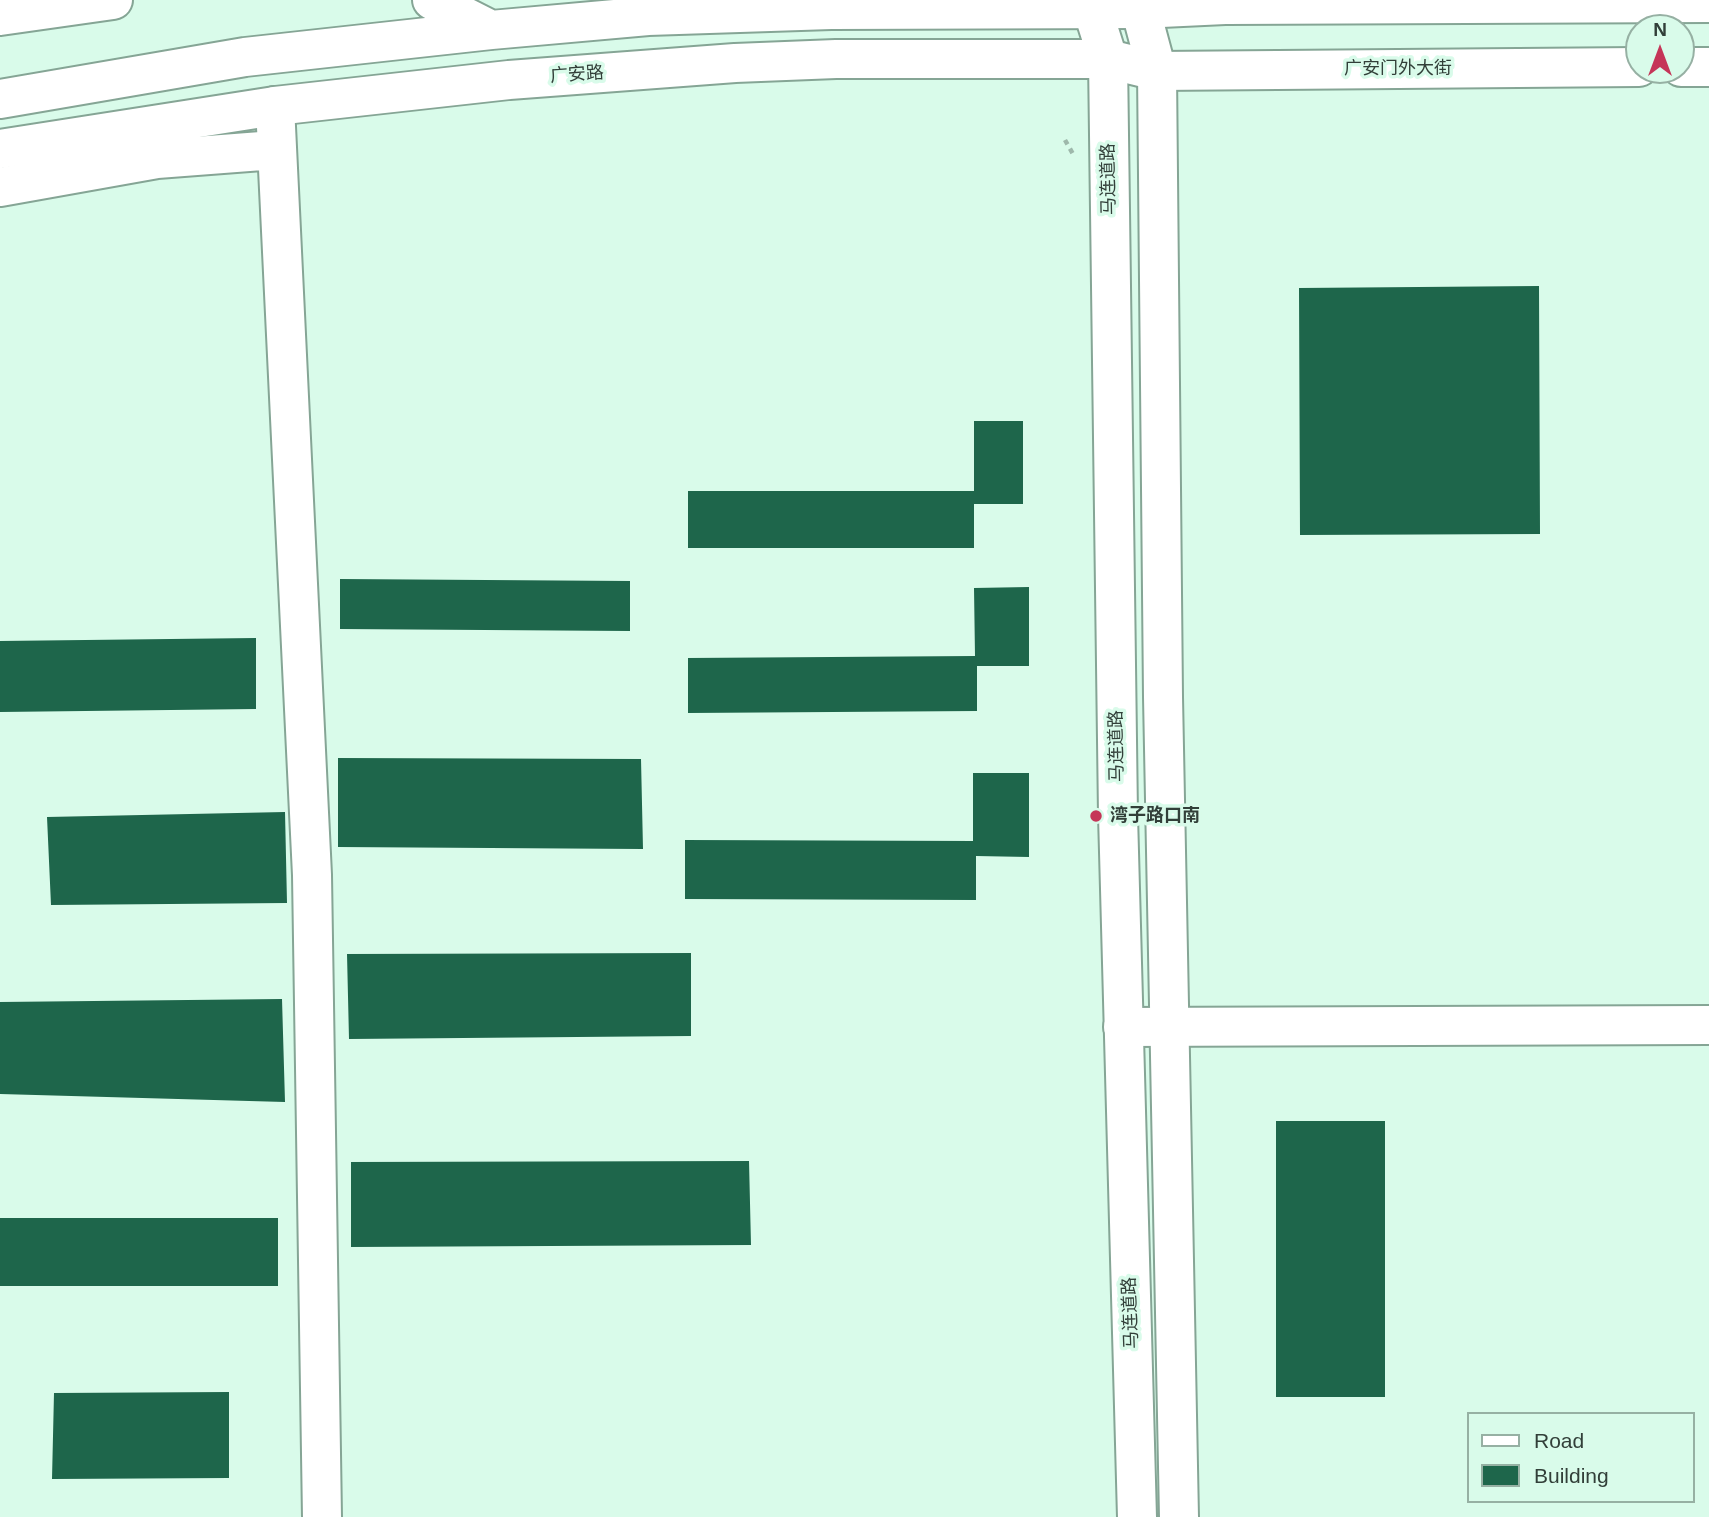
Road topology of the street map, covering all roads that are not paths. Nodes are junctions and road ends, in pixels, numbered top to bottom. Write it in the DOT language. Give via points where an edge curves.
graph roads {
  1 [pos="113,0"];
  2 [pos="432,0"];
  3 [pos="1709,3"];
  4 [pos="1091,4"];
  5 [pos="1139,4"];
  6 [pos="824,5"];
  7 [pos="0,16"];
  8 [pos="491,30"];
  9 [pos="1108,59"];
  10 [pos="1625,67"];
  11 [pos="1157,71"];
  12 [pos="0,100"];
  13 [pos="275,106"];
  14 [pos="0,149"];
  15 [pos="275,149"];
  16 [pos="0,187"];
  17 [pos="1709,1025"];
  18 [pos="1123,1027"];
  19 [pos="1169,1027"];
  20 [pos="322,1517"];
  21 [pos="1137,1517"];
  22 [pos="1179,1517"];
  1 -- 7 [label="main road"];
  2 -- 8 [label="main road"];
  3 -- 5 [label="main road"];
  4 -- 5 [label="main road"];
  4 -- 6 [label="main road"];
  4 -- 9 [label="main road, 马连道路"];
  5 -- 11 [label="main road"];
  6 -- 8 [label="main road"];
  8 -- 12 [label="main road" via="245,57"];
  9 -- 11 [label="main road, 广安路"];
  9 -- 13 [label="main road, 广安路" via="735,62 509,80"];
  9 -- 18 [label="main road, 马连道路"];
  10 -- 11 [label="main road, 广安门外大街"];
  11 -- 19 [label="main road"];
  13 -- 14 [label="main road, 广安路"];
  13 -- 15 [label="main road"];
  15 -- 16 [label="main road" via="157,159"];
  15 -- 20 [label="main road" via="312,875"];
  17 -- 19 [label="main road"];
  18 -- 19 [label="main road"];
  18 -- 21 [label="main road, 马连道路"];
  19 -- 22 [label="main road"];
}
